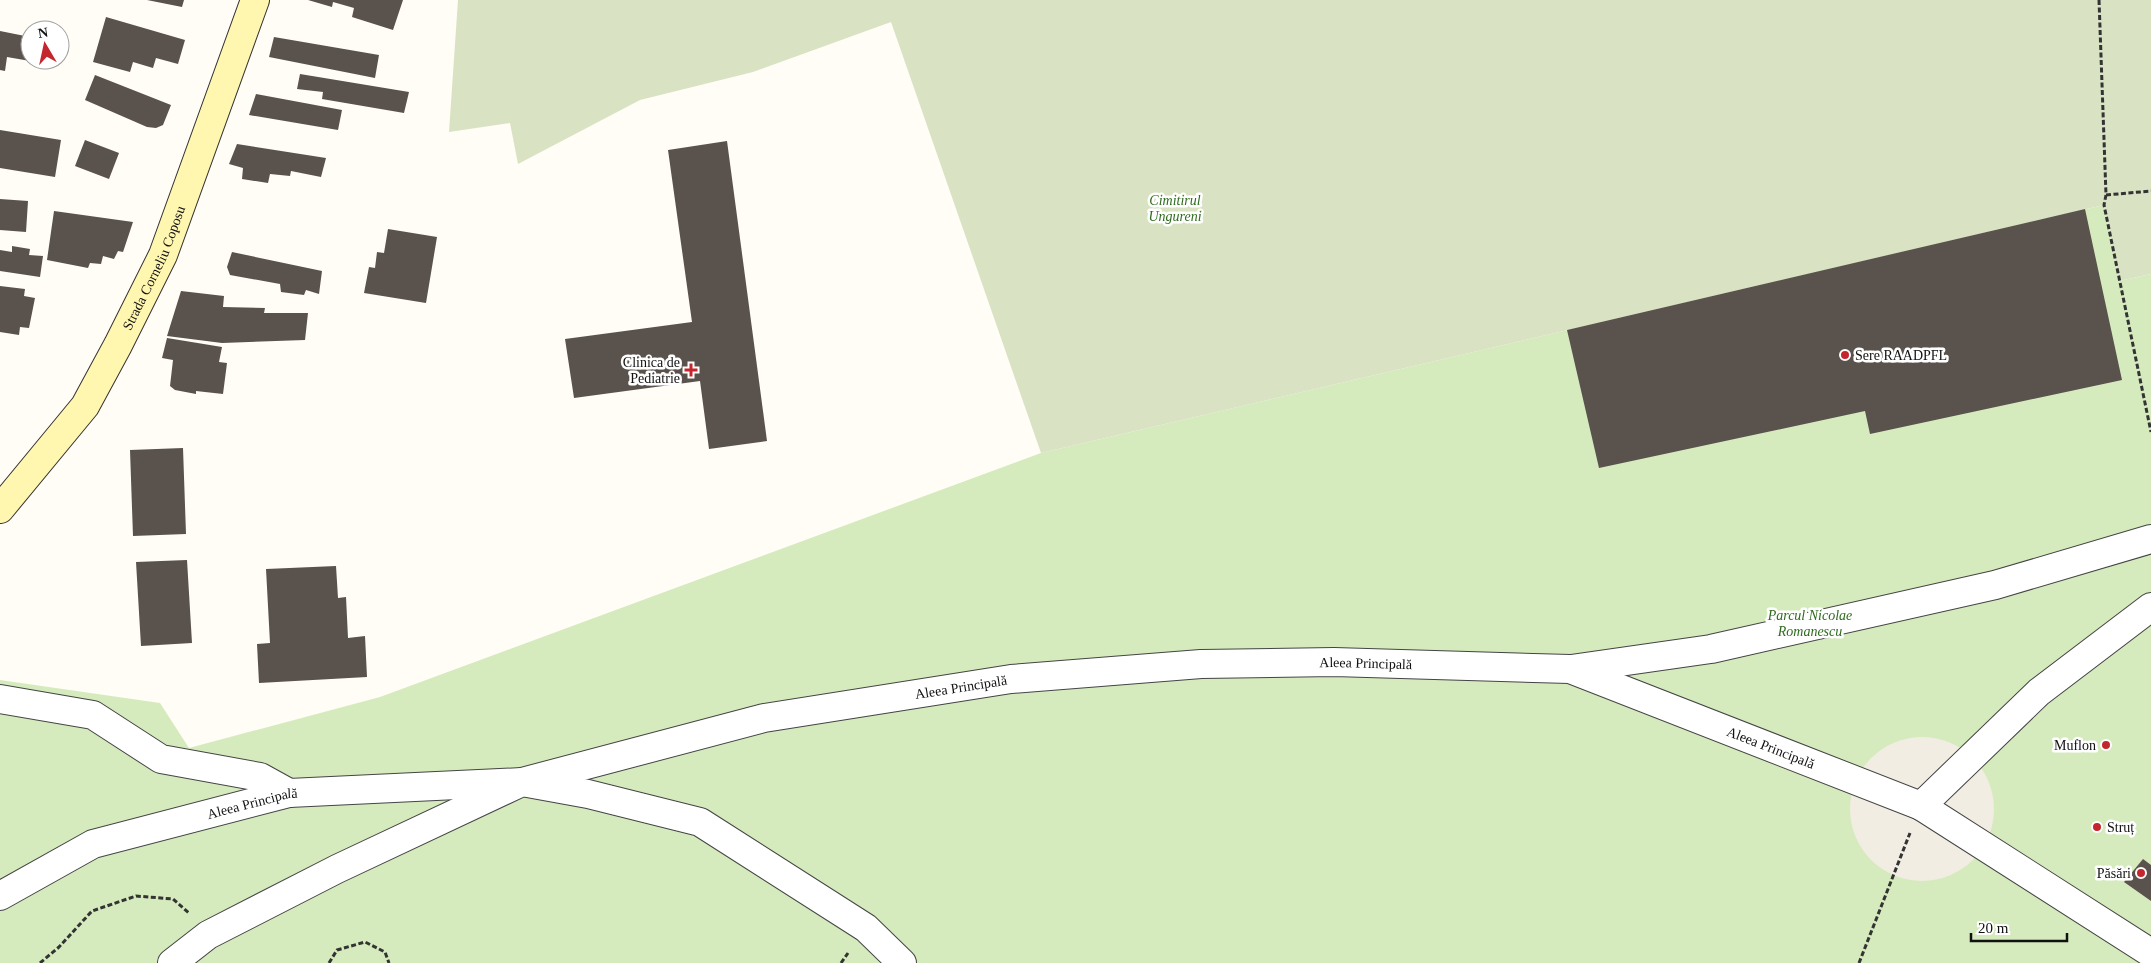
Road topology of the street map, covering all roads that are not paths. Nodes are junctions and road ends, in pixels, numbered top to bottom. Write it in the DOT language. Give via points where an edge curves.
graph roads {
  1 [pos="254,0"];
  2 [pos="0,508"];
  3 [pos="2151,539"];
  4 [pos="2151,607"];
  5 [pos="1570,669"];
  6 [pos="0,699"];
  7 [pos="522,782"];
  8 [pos="289,794"];
  9 [pos="1921,806"];
  10 [pos="0,896"];
  11 [pos="2151,953"];
  12 [pos="172,963"];
  13 [pos="902,963"];
  1 -- 2 [label="street, Strada Corneliu Coposu" via="163,254 118,345 85,406"];
  3 -- 5 [label="street" via="1976,590 1711,649"];
  4 -- 9 [label="street" via="2039,692"];
  5 -- 7 [label="street, Aleea Principală" via="1324,662 1201,664 1011,679 764,718"];
  5 -- 9 [label="street, Aleea Principală"];
  6 -- 8 [label="street" via="93,715 161,759 260,777"];
  7 -- 8 [label="street, Aleea Principală"];
  7 -- 12 [label="street, Aleea Principală" via="337,869 208,935"];
  7 -- 13 [label="street" via="588,794 700,822 866,928"];
  8 -- 10 [label="street, Aleea Principală" via="93,844"];
  9 -- 11 [label="street, Aleea Principală"];
}
